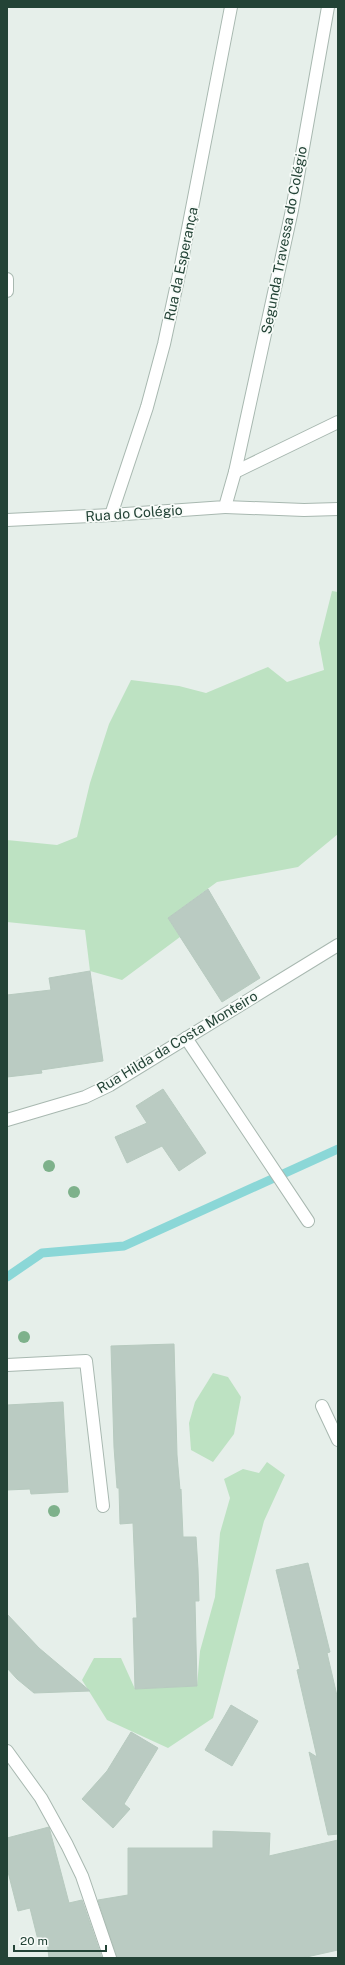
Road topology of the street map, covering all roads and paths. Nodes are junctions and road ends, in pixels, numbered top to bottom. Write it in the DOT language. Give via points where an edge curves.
graph roads {
  1 [pos="231,7"];
  2 [pos="328,7"];
  3 [pos="7,279"];
  4 [pos="7,291"];
  5 [pos="338,422"];
  6 [pos="235,472"];
  7 [pos="225,507"];
  8 [pos="338,508"];
  9 [pos="111,516"];
  10 [pos="7,520"];
  11 [pos="338,945"];
  12 [pos="186,1038"];
  13 [pos="7,1120"];
  14 [pos="308,1221"];
  15 [pos="7,1365"];
  16 [pos="322,1406"];
  17 [pos="338,1440"];
  18 [pos="103,1506"];
  19 [pos="7,1751"];
  20 [pos="110,1958"];
  1 -- 9 [label="street, Rua da Esperança" via="164,344 147,407"];
  2 -- 6 [label="street, Segunda Travessa do Colégio" via="292,210"];
  3 -- 4 [label="street"];
  5 -- 6 [label="street"];
  6 -- 7 [label="street"];
  7 -- 8 [label="street, Rua do Colégio" via="304,510"];
  7 -- 9 [label="street, Rua do Colégio"];
  9 -- 10 [label="street, Rua do Colégio"];
  11 -- 12 [label="street, Rua Hilda da Costa Monteiro"];
  12 -- 13 [label="street, Rua Hilda da Costa Monteiro" via="110,1085 85,1097"];
  12 -- 14 [label="street"];
  15 -- 18 [label="street" via="86,1361"];
  16 -- 17 [label="street"];
  19 -- 20 [label="street" via="40,1798 82,1876"];
}
